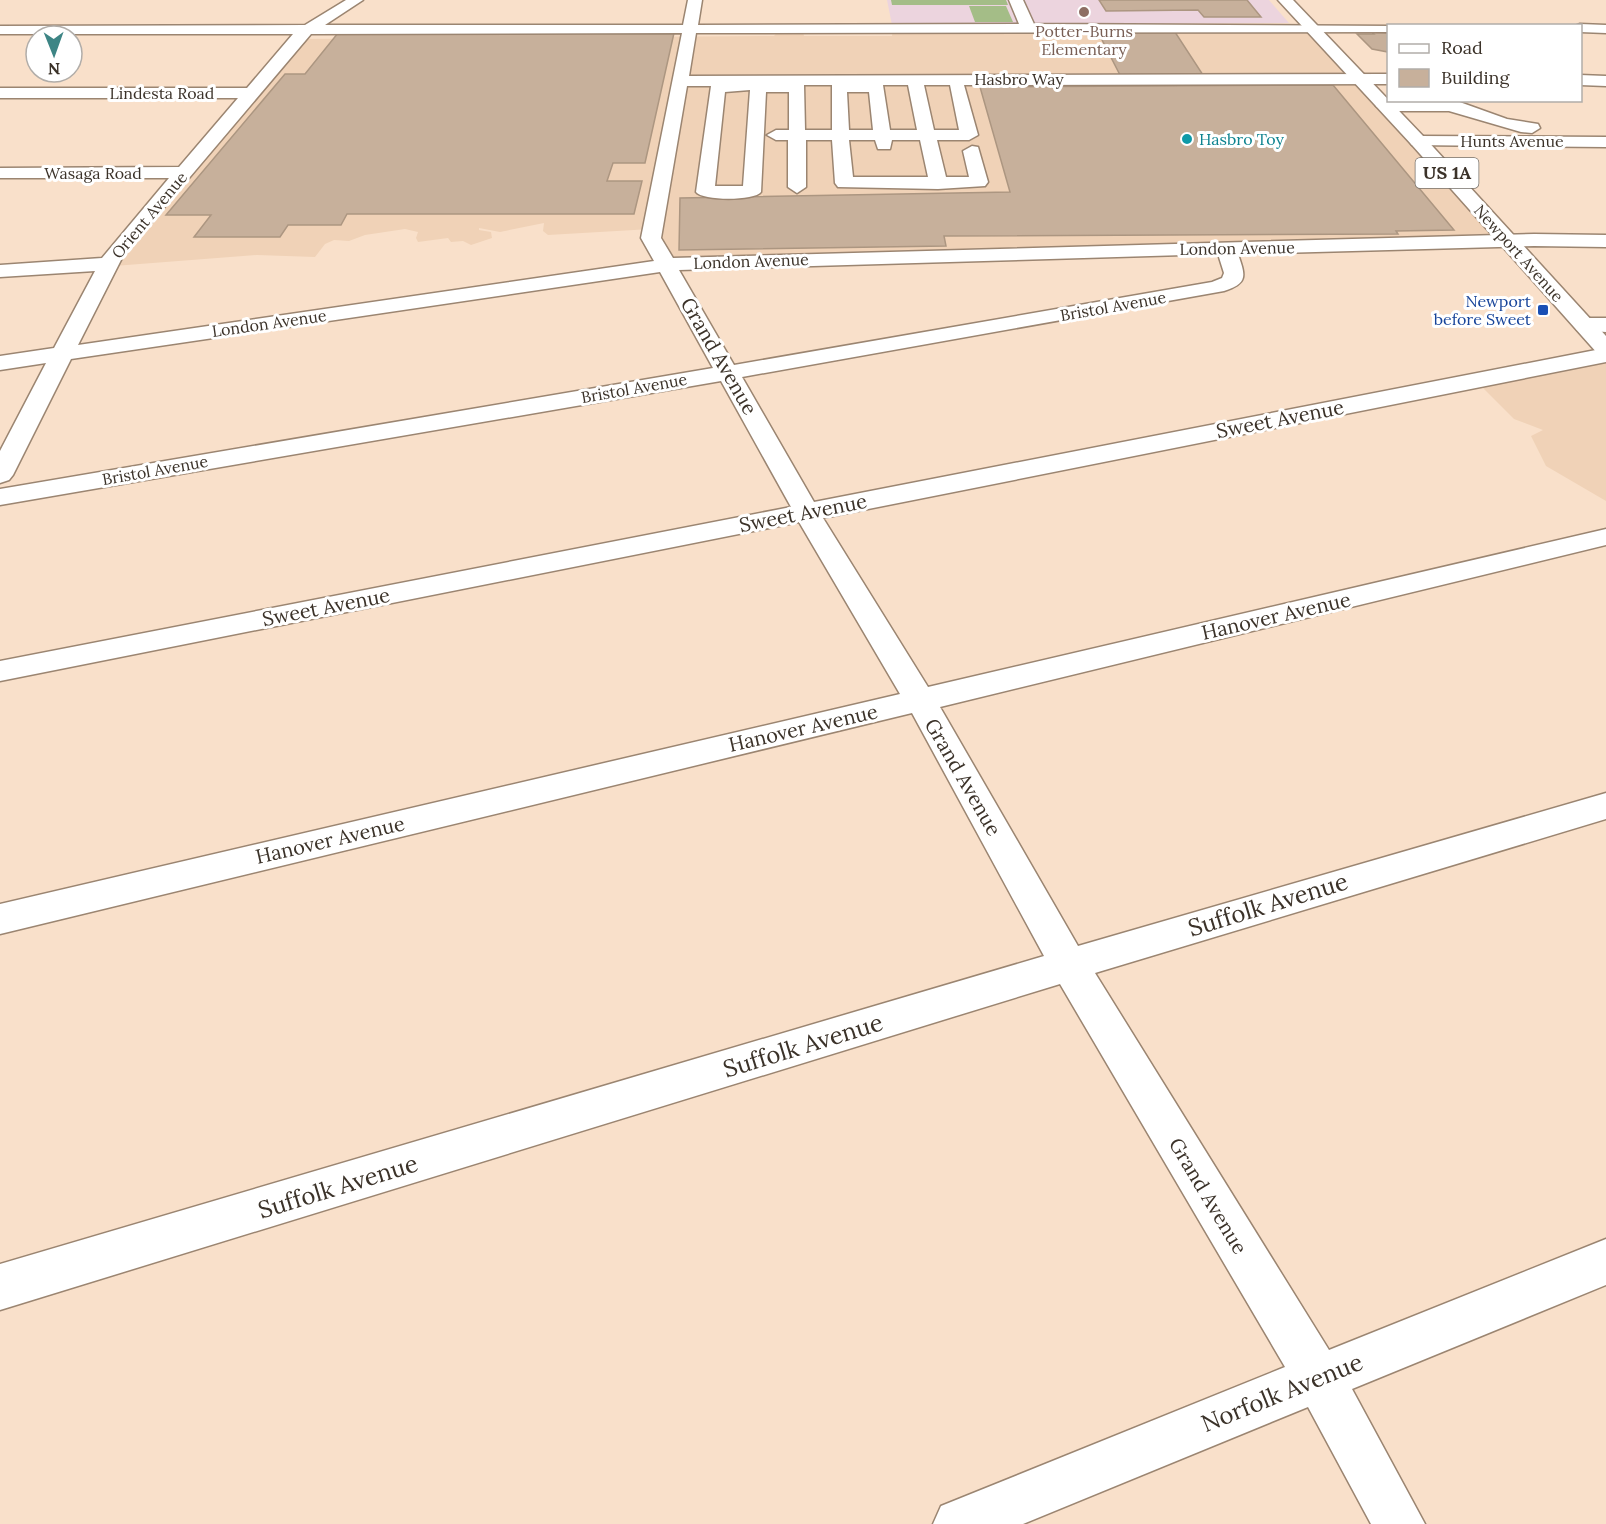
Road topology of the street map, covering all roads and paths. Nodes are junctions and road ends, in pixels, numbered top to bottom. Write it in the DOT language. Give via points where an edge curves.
graph roads {
  1 [pos="356,0"];
  2 [pos="1016,0"];
  3 [pos="1285,0"];
  4 [pos="692,14"];
  5 [pos="1264,27"];
  6 [pos="1311,27"];
  7 [pos="1028,28"];
  8 [pos="1049,28"];
  9 [pos="1189,28"];
  10 [pos="1228,28"];
  11 [pos="1387,28"];
  12 [pos="1582,28"];
  13 [pos="307,29"];
  14 [pos="1606,29"];
  15 [pos="0,30"];
  16 [pos="1279,44"];
  17 [pos="1200,45"];
  18 [pos="1241,45"];
  19 [pos="1294,61"];
  20 [pos="1210,62"];
  21 [pos="1254,62"];
  22 [pos="1308,78"];
  23 [pos="1358,78"];
  24 [pos="1222,79"];
  25 [pos="1268,79"];
  26 [pos="1387,79"];
  27 [pos="915,80"];
  28 [pos="1582,80"];
  29 [pos="680,81"];
  30 [pos="1606,81"];
  31 [pos="957,86"];
  32 [pos="758,87"];
  33 [pos="0,93"];
  34 [pos="252,93"];
  35 [pos="1382,98"];
  36 [pos="1448,103"];
  37 [pos="1550,128"];
  38 [pos="683,134"];
  39 [pos="713,135"];
  40 [pos="754,135"];
  41 [pos="797,135"];
  42 [pos="927,135"];
  43 [pos="1418,141"];
  44 [pos="1606,142"];
  45 [pos="841,143"];
  46 [pos="883,143"];
  47 [pos="972,151"];
  48 [pos="186,172"];
  49 [pos="0,173"];
  50 [pos="889,183"];
  51 [pos="938,183"];
  52 [pos="797,187"];
  53 [pos="1606,241"];
  54 [pos="1509,242"];
  55 [pos="1226,248"];
  56 [pos="108,264"];
  57 [pos="667,265"];
  58 [pos="0,271"];
  59 [pos="1595,325"];
  60 [pos="1606,349"];
  61 [pos="62,354"];
  62 [pos="1606,355"];
  63 [pos="0,363"];
  64 [pos="728,372"];
  65 [pos="0,475"];
  66 [pos="0,497"];
  67 [pos="808,512"];
  68 [pos="1606,537"];
  69 [pos="0,671"];
  70 [pos="920,700"];
  71 [pos="1606,806"];
  72 [pos="0,919"];
  73 [pos="1069,965"];
  74 [pos="1606,1262"];
  75 [pos="0,1287"];
  76 [pos="1319,1378"];
  77 [pos="958,1524"];
  78 [pos="1399,1524"];
  1 -- 13 [label="street, Orient Avenue"];
  2 -- 7 [label="street"];
  3 -- 6 [label="street, Newport Avenue / US 1A"];
  4 -- 7 [label="street"];
  4 -- 13 [label="street"];
  4 -- 29 [label="street, Grand Avenue"];
  5 -- 6 [label="street"];
  5 -- 10 [label="street"];
  5 -- 16 [label="street"];
  6 -- 11 [label="street"];
  6 -- 23 [label="street, Newport Avenue / US 1A"];
  7 -- 8 [label="street"];
  8 -- 9 [label="street"];
  8 -- 10 [label="street" via="1043,18 1185,18"];
  9 -- 10 [label="street"];
  9 -- 17 [label="street"];
  10 -- 18 [label="street"];
  12 -- 14 [label="street"];
  13 -- 15 [label="street"];
  13 -- 34 [label="street, Orient Avenue"];
  19 -- 22 [label="street"];
  20 -- 24 [label="street"];
  21 -- 25 [label="street"];
  22 -- 23 [label="street, Hasbro Way"];
  22 -- 25 [label="street, Hasbro Way"];
  23 -- 26 [label="street, Hasbro Way"];
  23 -- 35 [label="street, Newport Avenue / US 1A"];
  24 -- 25 [label="street, Hasbro Way"];
  24 -- 27 [label="street, Hasbro Way"];
  27 -- 29 [label="street, Hasbro Way"];
  27 -- 42 [label="street"];
  28 -- 30 [label="street"];
  29 -- 38 [label="street, Grand Avenue"];
  31 -- 42 [label="street" via="969,135"];
  32 -- 39 [label="street" via="718,87"];
  32 -- 40 [label="street"];
  32 -- 41 [label="street" via="797,87"];
  33 -- 34 [label="street, Lindesta Road"];
  34 -- 48 [label="street, Orient Avenue"];
  35 -- 43 [label="street, Newport Avenue / US 1A"];
  36 -- 37 [label="street" via="1513,128"];
  38 -- 39 [label="street"];
  38 -- 57 [label="street, Grand Avenue" via="651,238"];
  39 -- 40 [label="street"];
  39 -- 40 [label="street" via="705,192 752,192"];
  40 -- 41 [label="street"];
  41 -- 45 [label="street"];
  41 -- 52 [label="street"];
  42 -- 46 [label="street"];
  42 -- 51 [label="street"];
  43 -- 44 [label="street, Hunts Avenue"];
  43 -- 54 [label="street, Newport Avenue / US 1A"];
  45 -- 46 [label="street"];
  45 -- 46 [label="street" via="838,87 876,87"];
  45 -- 50 [label="street" via="844,183"];
  46 -- 50 [label="street"];
  47 -- 51 [label="street" via="979,182"];
  48 -- 49 [label="street, Wasaga Road"];
  48 -- 56 [label="street, Orient Avenue"];
  50 -- 51 [label="street"];
  53 -- 54 [label="street, London Avenue"];
  54 -- 55 [label="street, London Avenue"];
  54 -- 59 [label="street, Newport Avenue / US 1A"];
  55 -- 57 [label="street, London Avenue"];
  55 -- 64 [label="street, Bristol Avenue" via="1234,273 1231,282 1217,287"];
  56 -- 58 [label="street"];
  56 -- 61 [label="street, Orient Avenue"];
  57 -- 61 [label="street, London Avenue"];
  57 -- 64 [label="street, Grand Avenue"];
  59 -- 60 [label="street, Newport Avenue / US 1A"];
  61 -- 63 [label="street, London Avenue"];
  61 -- 65 [label="street, Orient Avenue"];
  62 -- 67 [label="street, Sweet Avenue"];
  64 -- 66 [label="street, Bristol Avenue"];
  64 -- 67 [label="street, Grand Avenue"];
  67 -- 69 [label="street, Sweet Avenue"];
  67 -- 70 [label="street, Grand Avenue"];
  68 -- 70 [label="street, Hanover Avenue"];
  70 -- 72 [label="street, Hanover Avenue"];
  70 -- 73 [label="street, Grand Avenue"];
  71 -- 73 [label="street, Suffolk Avenue"];
  73 -- 75 [label="street, Suffolk Avenue"];
  73 -- 76 [label="street, Grand Avenue"];
  74 -- 76 [label="street, Norfolk Avenue"];
  76 -- 77 [label="street, Norfolk Avenue"];
  76 -- 78 [label="street, Grand Avenue"];
}
